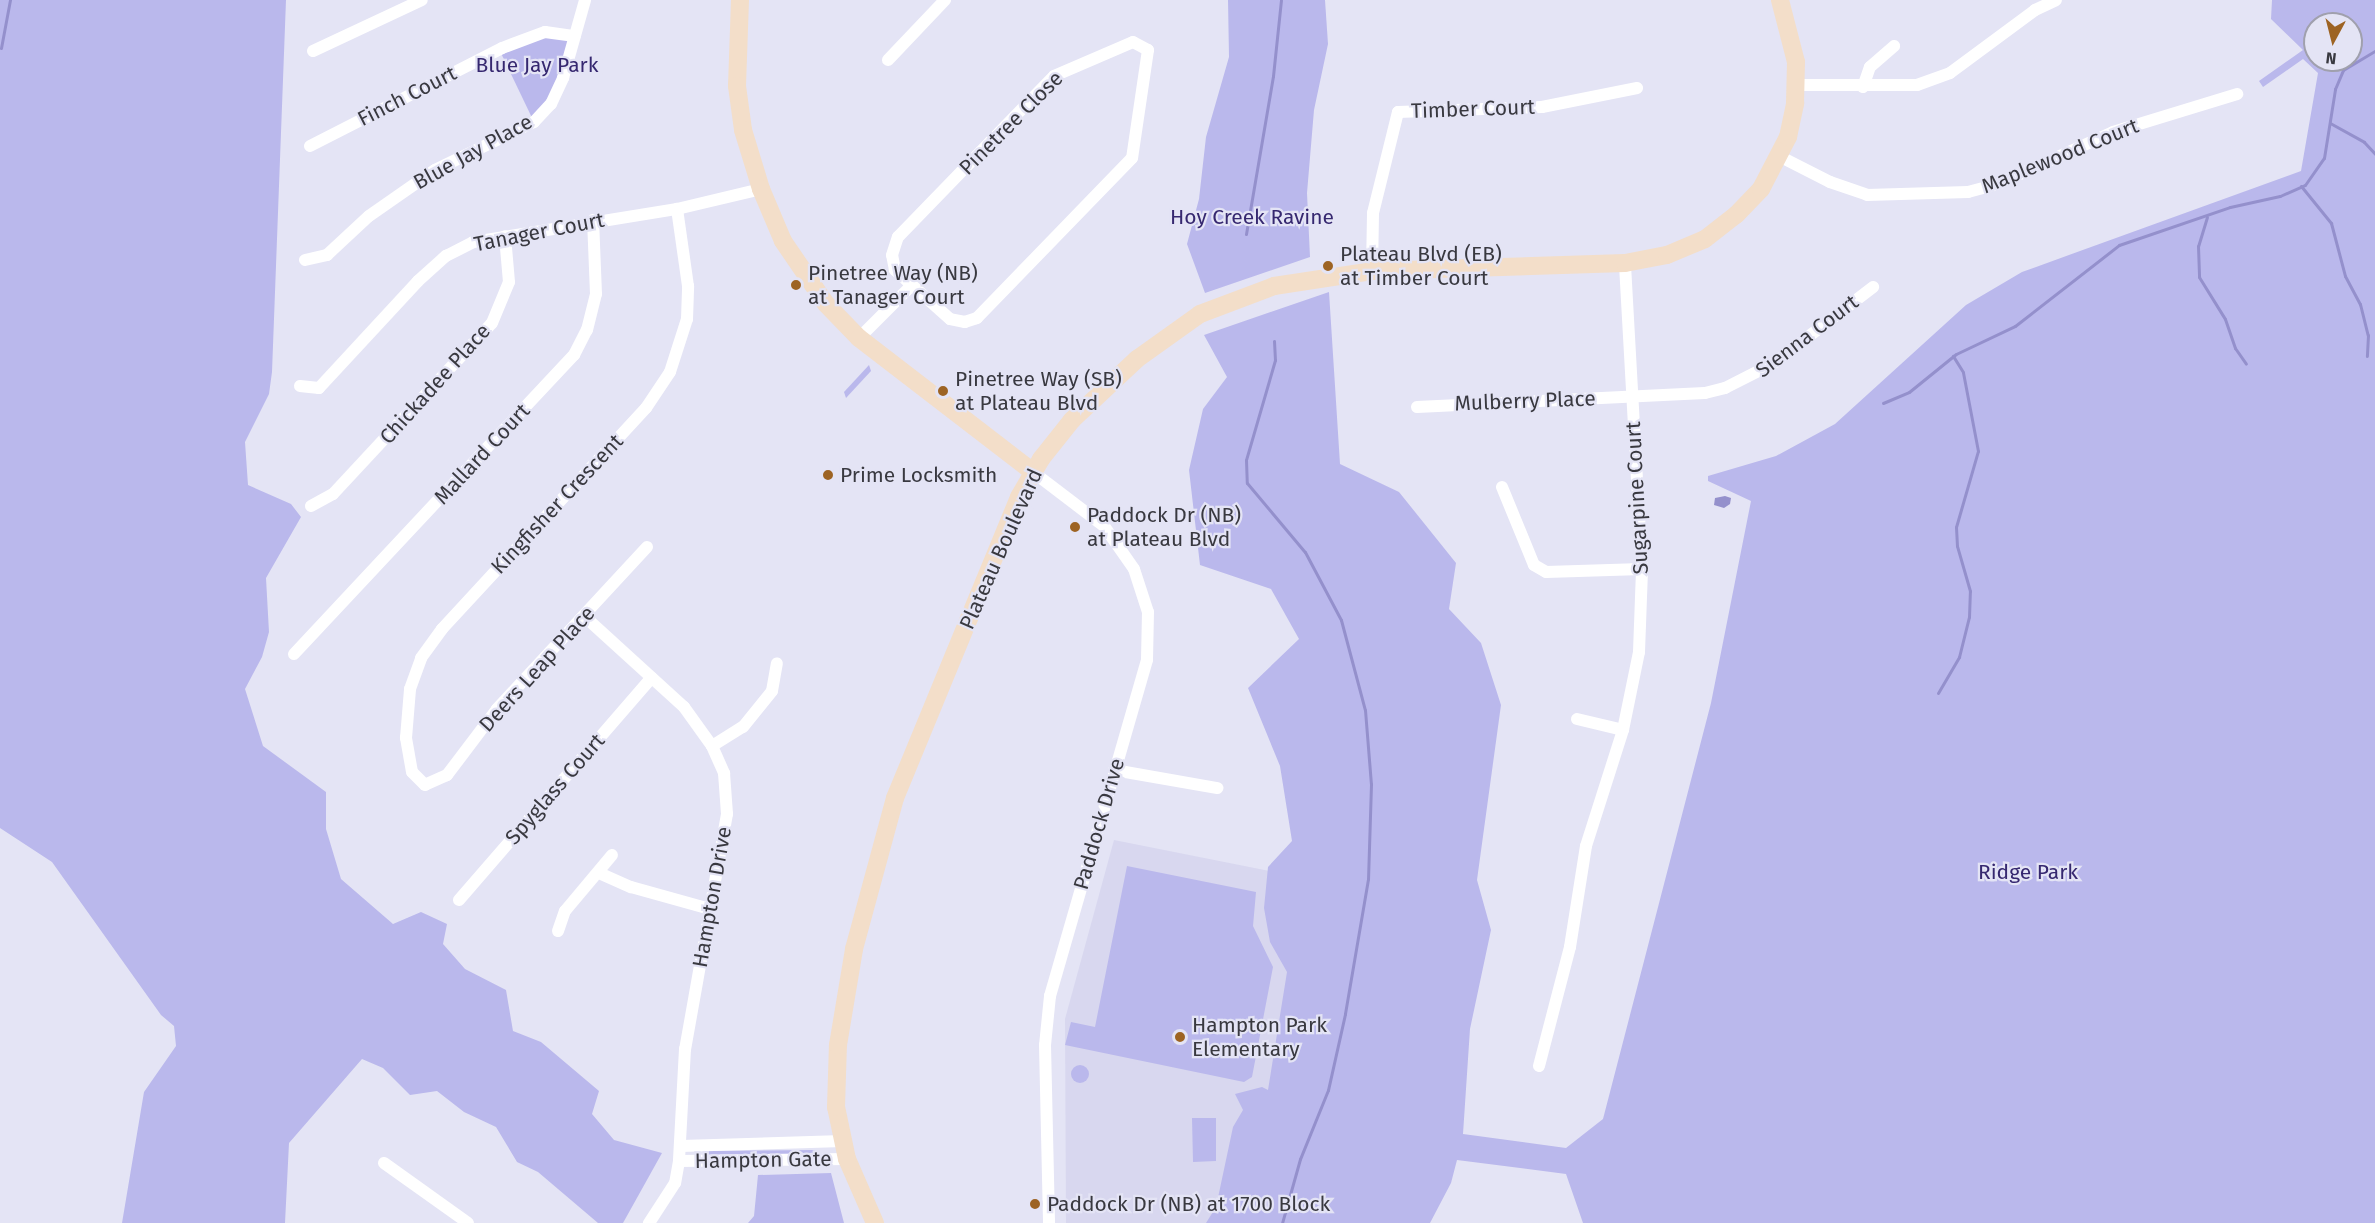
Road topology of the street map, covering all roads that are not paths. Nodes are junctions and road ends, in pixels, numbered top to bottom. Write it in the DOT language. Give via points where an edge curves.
graph roads {
  1 [pos="422,0"];
  2 [pos="585,0"];
  3 [pos="740,0"];
  4 [pos="927,0"];
  5 [pos="945,0"];
  6 [pos="1780,0"];
  7 [pos="2056,0"];
  8 [pos="935,11"];
  9 [pos="575,36"];
  10 [pos="1894,46"];
  11 [pos="313,51"];
  12 [pos="888,60"];
  13 [pos="1797,85"];
  14 [pos="1863,87"];
  15 [pos="1637,88"];
  16 [pos="2237,94"];
  17 [pos="310,146"];
  18 [pos="1779,156"];
  19 [pos="761,189"];
  20 [pos="677,209"];
  21 [pos="593,220"];
  22 [pos="504,236"];
  23 [pos="306,260"];
  24 [pos="1625,263"];
  25 [pos="1372,271"];
  26 [pos="911,286"];
  27 [pos="1873,287"];
  28 [pos="859,338"];
  29 [pos="300,386"];
  30 [pos="1632,397"];
  31 [pos="1417,407"];
  32 [pos="1033,472"];
  33 [pos="1502,488"];
  34 [pos="311,506"];
  35 [pos="647,547"];
  36 [pos="1642,569"];
  37 [pos="584,616"];
  38 [pos="294,654"];
  39 [pos="777,663"];
  40 [pos="651,678"];
  41 [pos="1577,719"];
  42 [pos="1623,730"];
  43 [pos="712,746"];
  44 [pos="1114,770"];
  45 [pos="425,785"];
  46 [pos="1217,788"];
  47 [pos="612,855"];
  48 [pos="599,873"];
  49 [pos="459,900"];
  50 [pos="710,909"];
  51 [pos="558,931"];
  52 [pos="1539,1066"];
  53 [pos="681,1146"];
  54 [pos="845,1150"];
  55 [pos="680,1161"];
  56 [pos="384,1163"];
  57 [pos="468,1223"];
  58 [pos="649,1223"];
  59 [pos="875,1223"];
  60 [pos="1049,1223"];
  1 -- 11 [label="street"];
  2 -- 9 [label="street, Blue Jay Place"];
  3 -- 19 [label="street" via="737,86 743,130"];
  4 -- 8 [label="street"];
  5 -- 8 [label="street"];
  6 -- 13 [label="street, Plateau Boulevard" via="1794,43"];
  7 -- 14 [label="street" via="2035,10 1950,73 1917,85"];
  8 -- 12 [label="street"];
  9 -- 17 [label="street, Finch Court" via="545,32 502,48"];
  9 -- 23 [label="street, Blue Jay Place" via="555,95 534,122 435,170 369,216 327,255"];
  10 -- 14 [label="street" via="1870,67"];
  13 -- 14 [label="street"];
  13 -- 18 [label="street, Plateau Boulevard" via="1792,120"];
  15 -- 25 [label="street, Timber Court" via="1542,107 1398,112 1372,219"];
  16 -- 18 [label="street, Maplewood Court" via="2113,132 1998,184 1968,192 1867,195 1830,182"];
  18 -- 24 [label="street, Plateau Boulevard" via="1755,196 1719,230 1689,247"];
  19 -- 20 [label="street, Tanager Court"];
  19 -- 28 [label="street" via="783,241 826,304"];
  20 -- 21 [label="street, Tanager Court"];
  20 -- 45 [label="street, Kingfisher Crescent" via="688,286 687,319 670,372 646,408 442,629 422,658 410,689 406,738 412,772"];
  21 -- 22 [label="street, Tanager Court"];
  21 -- 38 [label="street, Mallard Court" via="596,294 587,330 574,355"];
  22 -- 29 [label="street, Tanager Court" via="473,242 446,256 319,388"];
  22 -- 34 [label="street, Chickadee Place" via="509,282 492,323 333,494"];
  24 -- 25 [label="street, Plateau Boulevard"];
  24 -- 30 [label="street, Sugarpine Court"];
  25 -- 32 [label="street, Plateau Boulevard" via="1274,286 1200,314 1104,387 1072,420"];
  26 -- 26 [label="street, Pinetree Close" via="950,319 965,322 977,318 1132,158 1148,50 1133,42 1069,66 1054,76 898,237 892,255 895,270"];
  26 -- 28 [label="street"];
  27 -- 30 [label="street, Sienna Court" via="1747,380 1705,393"];
  28 -- 32 [label="street"];
  30 -- 31 [label="street, Mulberry Place"];
  30 -- 36 [label="street, Sugarpine Court"];
  32 -- 44 [label="street, Paddock Drive" via="1104,526 1134,569 1148,612 1147,660"];
  32 -- 54 [label="street, Plateau Boulevard" via="895,798 854,950 838,1045 836,1107"];
  33 -- 36 [label="street" via="1534,565 1546,572"];
  35 -- 37 [label="street, Deers Leap Place"];
  36 -- 42 [label="street, Sugarpine Court" via="1639,652"];
  37 -- 40 [label="street, Hampton Drive"];
  37 -- 45 [label="street, Deers Leap Place" via="497,709 447,775"];
  39 -- 43 [label="street" via="772,691 743,727"];
  40 -- 43 [label="street, Hampton Drive" via="684,707"];
  40 -- 49 [label="street, Spyglass Court"];
  41 -- 42 [label="street"];
  42 -- 52 [label="street, Sugarpine Court" via="1586,846 1570,947"];
  43 -- 50 [label="street, Hampton Drive" via="724,773 727,814"];
  44 -- 46 [label="street"];
  44 -- 60 [label="street, Paddock Drive" via="1050,996 1045,1045"];
  47 -- 48 [label="street"];
  48 -- 50 [label="street" via="631,887"];
  48 -- 51 [label="street" via="565,911"];
  50 -- 53 [label="street, Hampton Drive" via="685,1049"];
  53 -- 54 [label="street, Hampton Gate"];
  53 -- 55 [label="street, Hampton Drive"];
  54 -- 55 [label="street, Hampton Gate"];
  54 -- 59 [label="street, Plateau Boulevard"];
  55 -- 58 [label="street, Hampton Drive" via="675,1183"];
  56 -- 57 [label="street"];
}
